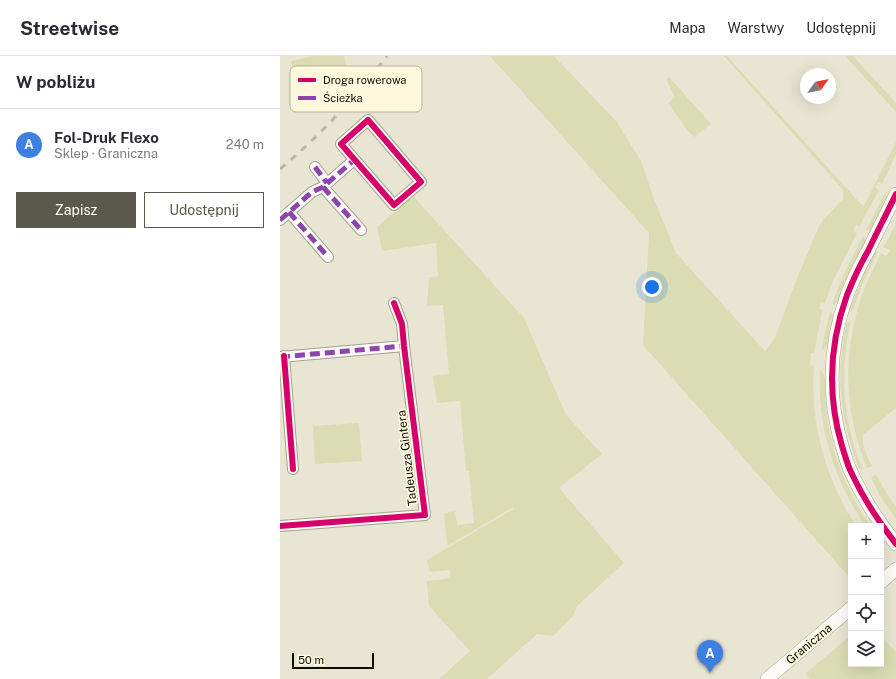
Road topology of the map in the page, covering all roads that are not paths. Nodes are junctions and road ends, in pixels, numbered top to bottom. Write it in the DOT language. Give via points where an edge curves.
graph roads {
  1 [pos="354,160"];
  2 [pos="315,168"];
  3 [pos="325,185"];
  4 [pos="896,194"];
  5 [pos="289,212"];
  6 [pos="280,220"];
  7 [pos="361,230"];
  8 [pos="328,257"];
  9 [pos="394,303"];
  10 [pos="404,346"];
  11 [pos="282,356"];
  12 [pos="293,469"];
  13 [pos="280,526"];
  14 [pos="896,544"];
  15 [pos="896,569"];
  16 [pos="884,579"];
  17 [pos="848,611"];
  18 [pos="767,679"];
  1 -- 1 [label="street" via="394,205 421,182 368,120 341,144"];
  1 -- 3 [label="street"];
  2 -- 3 [label="street"];
  3 -- 5 [label="street" via="312,192"];
  3 -- 7 [label="street"];
  4 -- 14 [label="street" via="848,294 838,326 832,365 834,412 850,470 870,508"];
  5 -- 6 [label="street"];
  5 -- 8 [label="street"];
  9 -- 10 [label="street, Tadeusza Gintera" via="402,324"];
  10 -- 11 [label="street"];
  10 -- 13 [label="street, Tadeusza Gintera" via="425,515"];
  11 -- 12 [label="street"];
  15 -- 16 [label="street"];
  17 -- 18 [label="street, Graniczna"];
}
